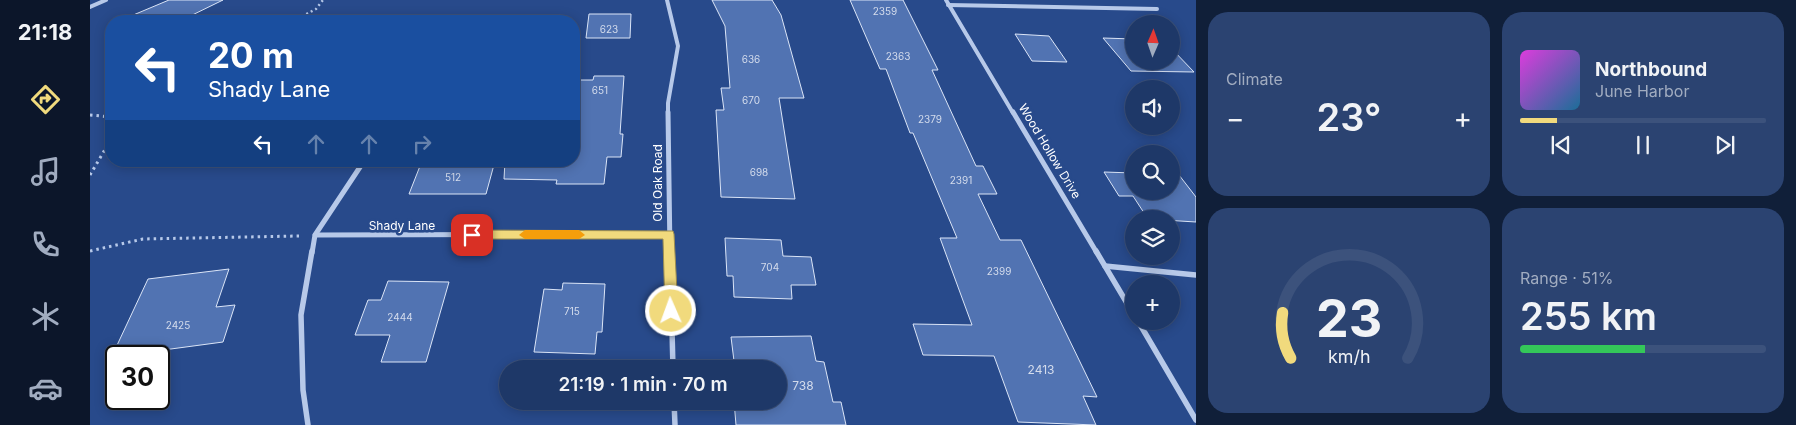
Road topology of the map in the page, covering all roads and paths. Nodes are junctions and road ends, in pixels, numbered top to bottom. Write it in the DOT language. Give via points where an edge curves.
graph roads {
  1 [pos="106,0"];
  2 [pos="323,0"];
  3 [pos="667,0"];
  4 [pos="947,2"];
  5 [pos="90,7"];
  6 [pos="1157,9"];
  7 [pos="304,15"];
  8 [pos="90,115"];
  9 [pos="105,116"];
  10 [pos="105,150"];
  11 [pos="360,167"];
  12 [pos="90,175"];
  13 [pos="669,234"];
  14 [pos="315,235"];
  15 [pos="90,251"];
  16 [pos="1105,266"];
  17 [pos="1196,275"];
  18 [pos="1125,299"];
  19 [pos="1143,330"];
  20 [pos="673,360"];
  21 [pos="674,410"];
  22 [pos="1196,420"];
  23 [pos="308,425"];
  24 [pos="675,425"];
  1 -- 5 [label="street"];
  2 -- 7 [label="path" via="316,9"];
  3 -- 13 [label="street, Old Oak Road" via="678,46 668,103"];
  4 -- 6 [label="street"];
  4 -- 16 [label="street, Wood Hollow Drive"];
  8 -- 9 [label="path"];
  10 -- 12 [label="path"];
  11 -- 14 [label="street"];
  13 -- 14 [label="street, Shady Lane"];
  13 -- 20 [label="street, Old Oak Road"];
  14 -- 15 [label="path" via="143,239"];
  14 -- 23 [label="street" via="301,315 303,390"];
  16 -- 17 [label="street"];
  16 -- 18 [label="street, Wood Hollow Drive"];
  19 -- 22 [label="street"];
  21 -- 24 [label="street"];
}
